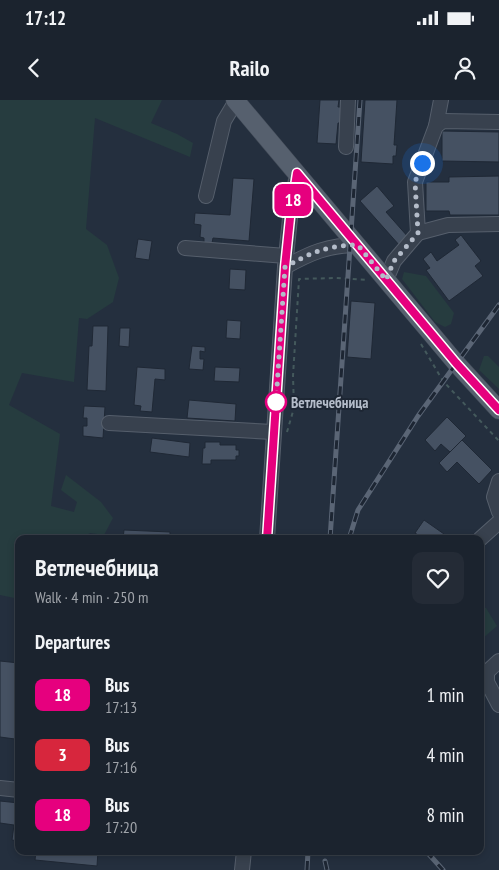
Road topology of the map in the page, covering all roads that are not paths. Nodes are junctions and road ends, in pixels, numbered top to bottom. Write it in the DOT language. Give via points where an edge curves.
graph roads {
  1 [pos="235,100"];
  2 [pos="348,100"];
  3 [pos="442,103"];
  4 [pos="499,122"];
  5 [pos="436,126"];
  6 [pos="346,147"];
  7 [pos="297,173"];
  8 [pos="206,196"];
  9 [pos="499,224"];
  10 [pos="418,233"];
  11 [pos="358,245"];
  12 [pos="185,248"];
  13 [pos="285,262"];
  14 [pos="380,281"];
  15 [pos="499,410"];
  16 [pos="109,423"];
  17 [pos="280,434"];
  18 [pos="499,481"];
  19 [pos="499,512"];
  20 [pos="499,522"];
  21 [pos="267,535"];
  22 [pos="483,535"];
  23 [pos="499,661"];
  24 [pos="484,675"];
  25 [pos="484,678"];
  26 [pos="499,704"];
  27 [pos="0,788"];
  28 [pos="15,790"];
  29 [pos="244,855"];
  30 [pos="242,870"];
  1 -- 7 [label="main road"];
  1 -- 8 [label="street" via="224,121"];
  2 -- 6 [label="street"];
  3 -- 5 [label="street"];
  4 -- 5 [label="street" via="442,121"];
  5 -- 10 [label="street" via="415,182"];
  7 -- 11 [label="main road"];
  7 -- 13 [label="street"];
  9 -- 10 [label="street" via="448,225"];
  10 -- 14 [label="street"];
  11 -- 13 [label="street" via="318,250"];
  11 -- 14 [label="main road"];
  12 -- 13 [label="street"];
  13 -- 17 [label="street"];
  14 -- 15 [label="main road"];
  16 -- 17 [label="street"];
  17 -- 21 [label="street"];
  18 -- 19 [label="street" via="494,497"];
  20 -- 22 [label="street"];
  23 -- 24 [label="street"];
  25 -- 26 [label="street"];
  27 -- 28 [label="street"];
  29 -- 30 [label="street"];
}
